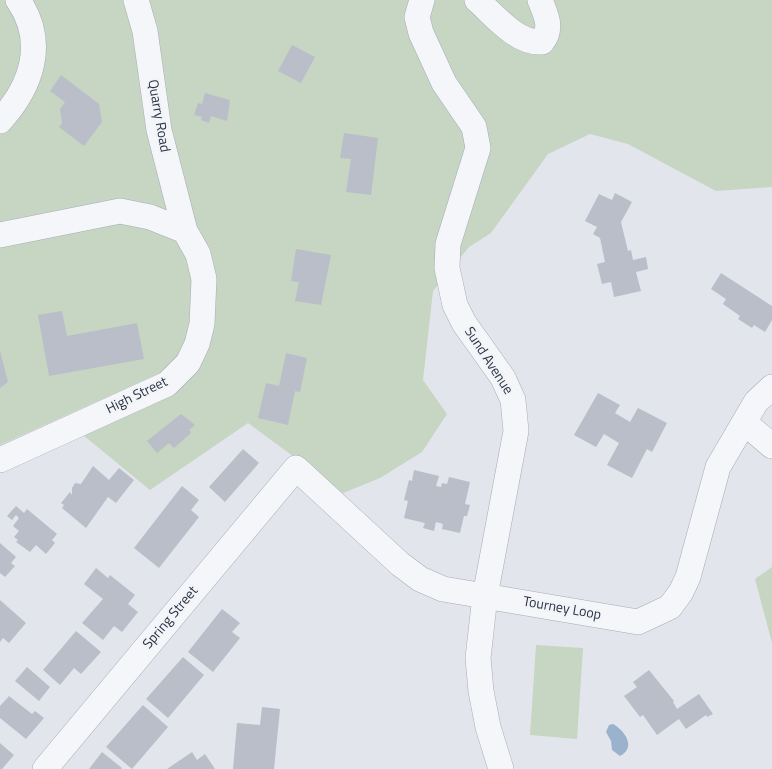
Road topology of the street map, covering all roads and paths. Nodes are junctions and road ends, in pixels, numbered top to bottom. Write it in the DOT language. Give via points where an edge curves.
graph roads {
  1 [pos="18,0"];
  2 [pos="136,0"];
  3 [pos="422,0"];
  4 [pos="477,0"];
  5 [pos="540,0"];
  6 [pos="0,121"];
  7 [pos="185,232"];
  8 [pos="0,235"];
  9 [pos="772,387"];
  10 [pos="745,423"];
  11 [pos="772,446"];
  12 [pos="0,460"];
  13 [pos="296,468"];
  14 [pos="485,596"];
  15 [pos="45,769"];
  16 [pos="501,769"];
  1 -- 6 [label="street" via="32,32 30,76"];
  2 -- 7 [label="street, Quarry Road" via="145,31 159,130"];
  3 -- 14 [label="street, Sund Avenue" via="417,17 421,33 444,83 474,127 478,148 448,244 447,268 455,305 503,378 513,400 516,431"];
  4 -- 5 [label="street" via="531,43 542,42 548,34 548,20"];
  7 -- 8 [label="street" via="150,217 120,211"];
  7 -- 12 [label="street, High Street" via="198,254 204,279 202,324 188,363 167,384"];
  9 -- 10 [label="street, Tourney Loop" via="756,402"];
  10 -- 11 [label="street"];
  10 -- 14 [label="street, Tourney Loop" via="718,467 688,577 670,607 638,622"];
  13 -- 14 [label="street, Tourney Loop" via="400,564 420,578 443,589"];
  13 -- 15 [label="street, Spring Street"];
  14 -- 16 [label="street, Sund Avenue" via="478,658 481,691"];
}
